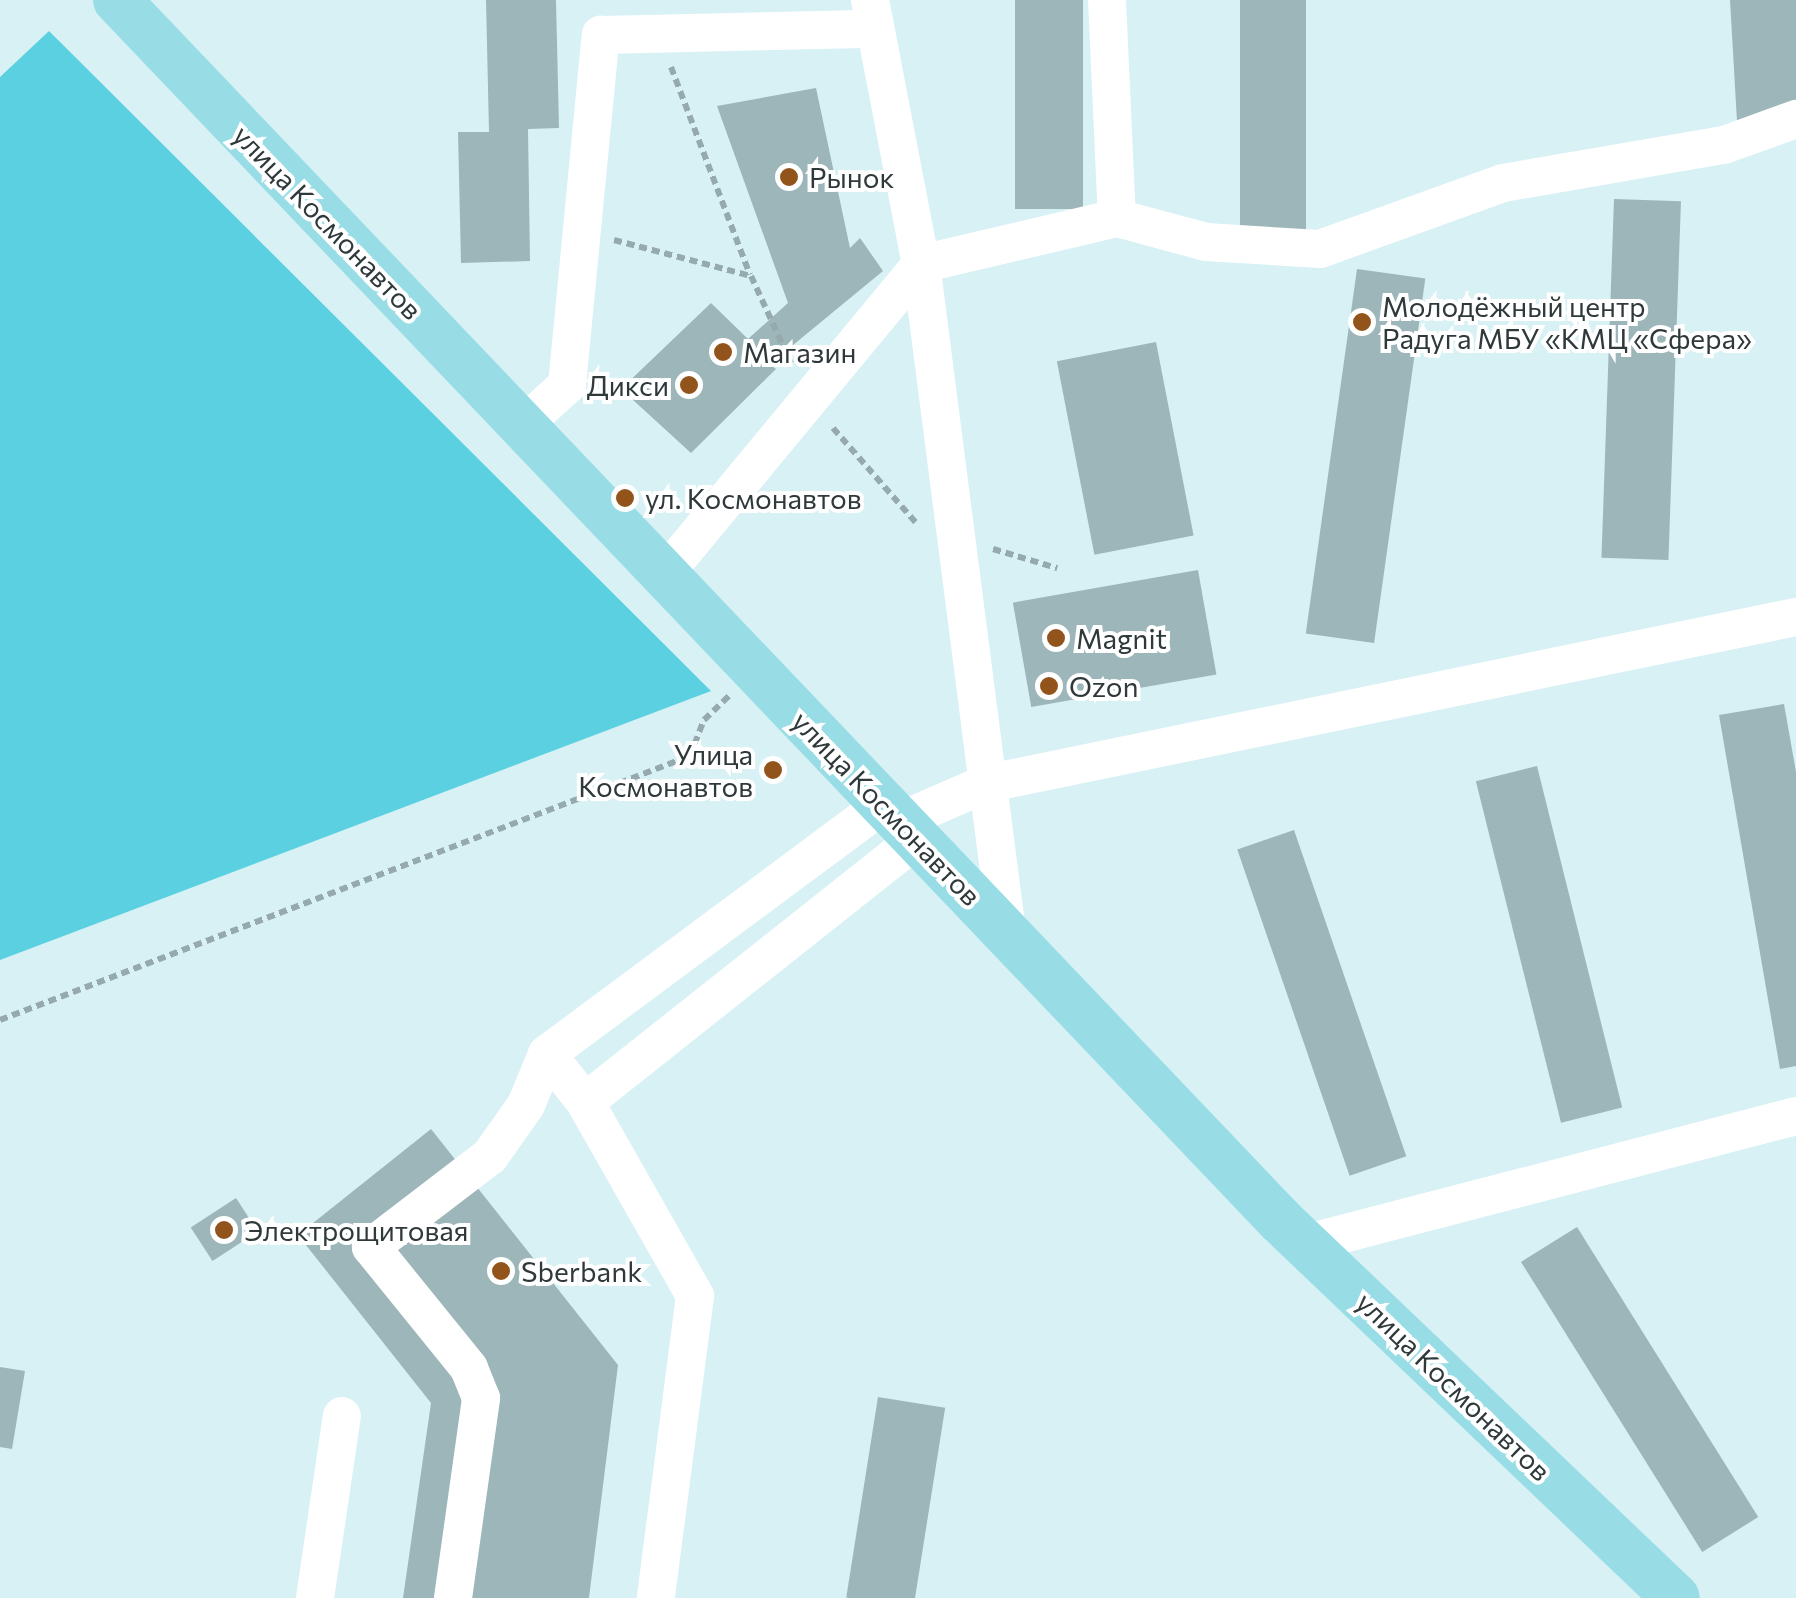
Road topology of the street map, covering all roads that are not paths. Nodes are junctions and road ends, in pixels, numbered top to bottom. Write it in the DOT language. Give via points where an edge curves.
graph roads {
  1 [pos="117,0"];
  2 [pos="1107,0"];
  3 [pos="872,14"];
  4 [pos="1796,118"];
  5 [pos="1117,218"];
  6 [pos="921,264"];
  7 [pos="522,426"];
  8 [pos="664,575"];
  9 [pos="1796,616"];
  10 [pos="985,784"];
  11 [pos="899,822"];
  12 [pos="1008,934"];
  13 [pos="546,1054"];
  14 [pos="585,1102"];
  15 [pos="1796,1116"];
  16 [pos="1304,1244"];
  17 [pos="342,1416"];
  18 [pos="315,1598"];
  19 [pos="453,1598"];
  20 [pos="656,1598"];
  21 [pos="1676,1598"];
  1 -- 7 [label="main road, улица Космонавтов"];
  2 -- 5 [label="street"];
  3 -- 6 [label="street"];
  3 -- 7 [label="street" via="601,34 567,385"];
  4 -- 5 [label="street" via="1724,145 1503,183 1320,249 1206,242"];
  5 -- 6 [label="street"];
  6 -- 8 [label="street"];
  6 -- 10 [label="street"];
  7 -- 8 [label="main road, улица Космонавтов"];
  8 -- 11 [label="main road, улица Космонавтов"];
  9 -- 10 [label="street"];
  10 -- 11 [label="street"];
  10 -- 12 [label="street"];
  11 -- 12 [label="main road, улица Космонавтов"];
  11 -- 13 [label="street"];
  11 -- 14 [label="street"];
  12 -- 16 [label="main road, улица Космонавтов"];
  13 -- 14 [label="street"];
  13 -- 19 [label="street" via="526,1105 490,1156 371,1247 469,1368 481,1398"];
  14 -- 20 [label="street" via="696,1296"];
  15 -- 16 [label="street"];
  16 -- 21 [label="main road, улица Космонавтов"];
  17 -- 18 [label="street"];
}
